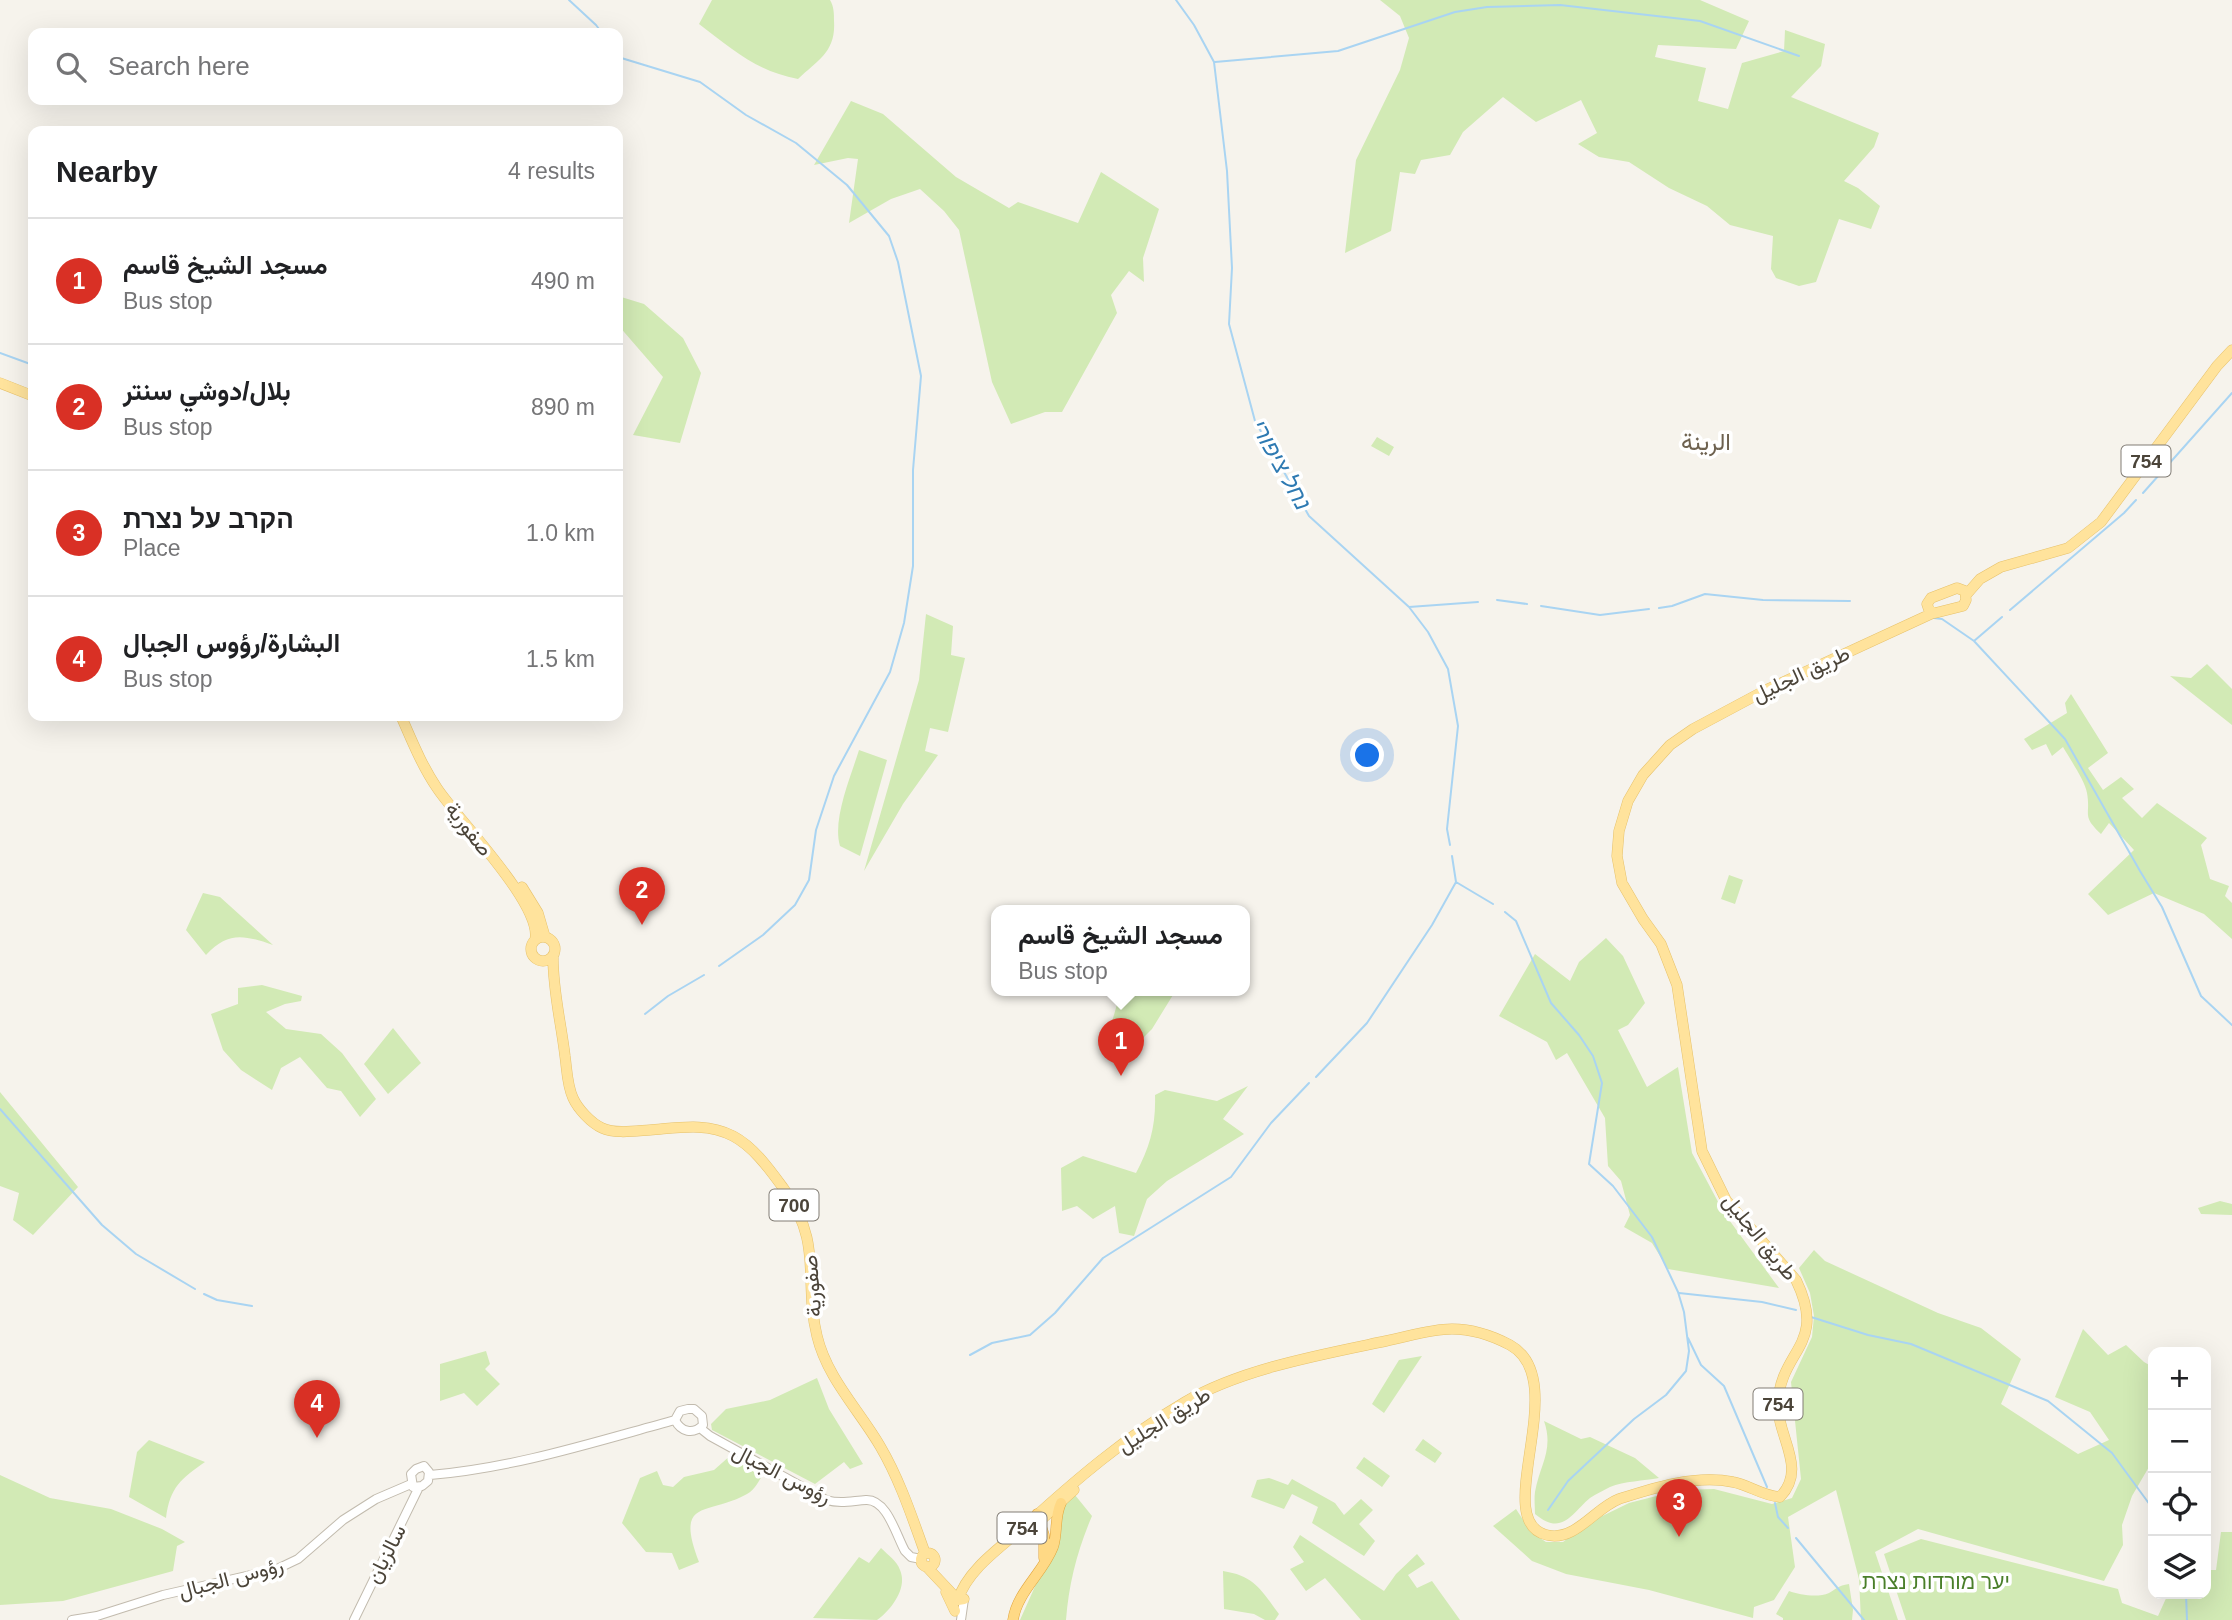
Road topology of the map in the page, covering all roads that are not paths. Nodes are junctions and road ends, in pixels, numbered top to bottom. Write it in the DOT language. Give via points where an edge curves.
graph roads {
  1 [pos="2232,350"];
  2 [pos="0,377"];
  3 [pos="0,383"];
  4 [pos="28,388"];
  5 [pos="28,395"];
  6 [pos="1964,592"];
  7 [pos="1930,610"];
  8 [pos="403,721"];
  9 [pos="410,721"];
  10 [pos="540,939"];
  11 [pos="553,957"];
  12 [pos="541,961"];
  13 [pos="553,988"];
  14 [pos="675,1420"];
  15 [pos="700,1428"];
  16 [pos="1096,1466"];
  17 [pos="430,1475"];
  18 [pos="415,1486"];
  19 [pos="1061,1503"];
  20 [pos="1041,1518"];
  21 [pos="1023,1537"];
  22 [pos="1049,1544"];
  23 [pos="927,1560"];
  24 [pos="943,1585"];
  25 [pos="965,1585"];
  26 [pos="960,1598"];
  27 [pos="957,1617"];
  28 [pos="72,1620"];
  29 [pos="354,1620"];
  30 [pos="1013,1620"];
  1 -- 6 [label="main road, 754" via="2101,522 2068,548 1998,565 1976,576"];
  2 -- 4 [label="main road"];
  3 -- 5 [label="main road"];
  6 -- 7 [label="main road" via="1963,606"];
  6 -- 7 [label="main road, طريق الجليل" via="1952,589 1930,598"];
  7 -- 16 [label="main road, طريق الجليل / 754" via="1914,622 1717,714 1670,745 1643,775 1628,801 1617,844 1622,883 1661,944 1676,985 1702,1151 1726,1200 1796,1280 1803,1295 1807,1331 1784,1376 1778,1405 1793,1471 1780,1497 1731,1481 1689,1482 1615,1501 1560,1536 1538,1532 1530,1526 1523,1499 1535,1399 1528,1365 1508,1344 1451,1329 1278,1367 1212,1389 1163,1416"];
  8 -- 10 [label="main road, صفورية / 700" via="426,771 520,895"];
  9 -- 10 [label="main road, صفورية / 700" via="432,769 533,903"];
  10 -- 11 [label="main road, 700" via="555,945"];
  10 -- 12 [label="main road, 700" via="531,946 532,954"];
  11 -- 12 [label="main road"];
  11 -- 13 [label="main road, صفورية / 700"];
  12 -- 13 [label="main road, صفورية / 700"];
  13 -- 23 [label="main road, صفورية / 700" via="573,1098 590,1119 602,1128 619,1131 693,1126 731,1135 767,1167 786,1193 803,1221 808,1241 814,1317 823,1355 904,1492"];
  14 -- 15 [label="street" via="687,1431"];
  14 -- 15 [label="street" via="680,1411 694,1409 704,1421"];
  14 -- 17 [label="street" via="483,1470"];
  15 -- 23 [label="street, رؤوس الجبال" via="826,1500 841,1504 871,1500 882,1505 905,1551"];
  16 -- 19 [label="main road, 754"];
  16 -- 20 [label="main road, 754"];
  17 -- 18 [label="street" via="425,1485"];
  17 -- 18 [label="street" via="424,1466 416,1469 411,1475"];
  18 -- 28 [label="street, رؤوس الجبال" via="365,1506 298,1559 277,1569"];
  18 -- 29 [label="street, سالزيان"];
  19 -- 20 [label="main road, 754"];
  19 -- 22 [label="highway"];
  20 -- 21 [label="main road, 754"];
  20 -- 22 [label="highway"];
  20 -- 25 [label="main road, 754" via="986,1560"];
  21 -- 22 [label="highway" via="1039,1534"];
  21 -- 26 [label="main road, 754"];
  22 -- 30 [label="highway"];
  23 -- 24 [label="main road, صفورية / 700"];
  24 -- 25 [label="main road"];
  24 -- 26 [label="main road, صفورية / 700"];
  24 -- 27 [label="main road"];
  25 -- 26 [label="main road, 754"];
  26 -- 27 [label="street"];
}
